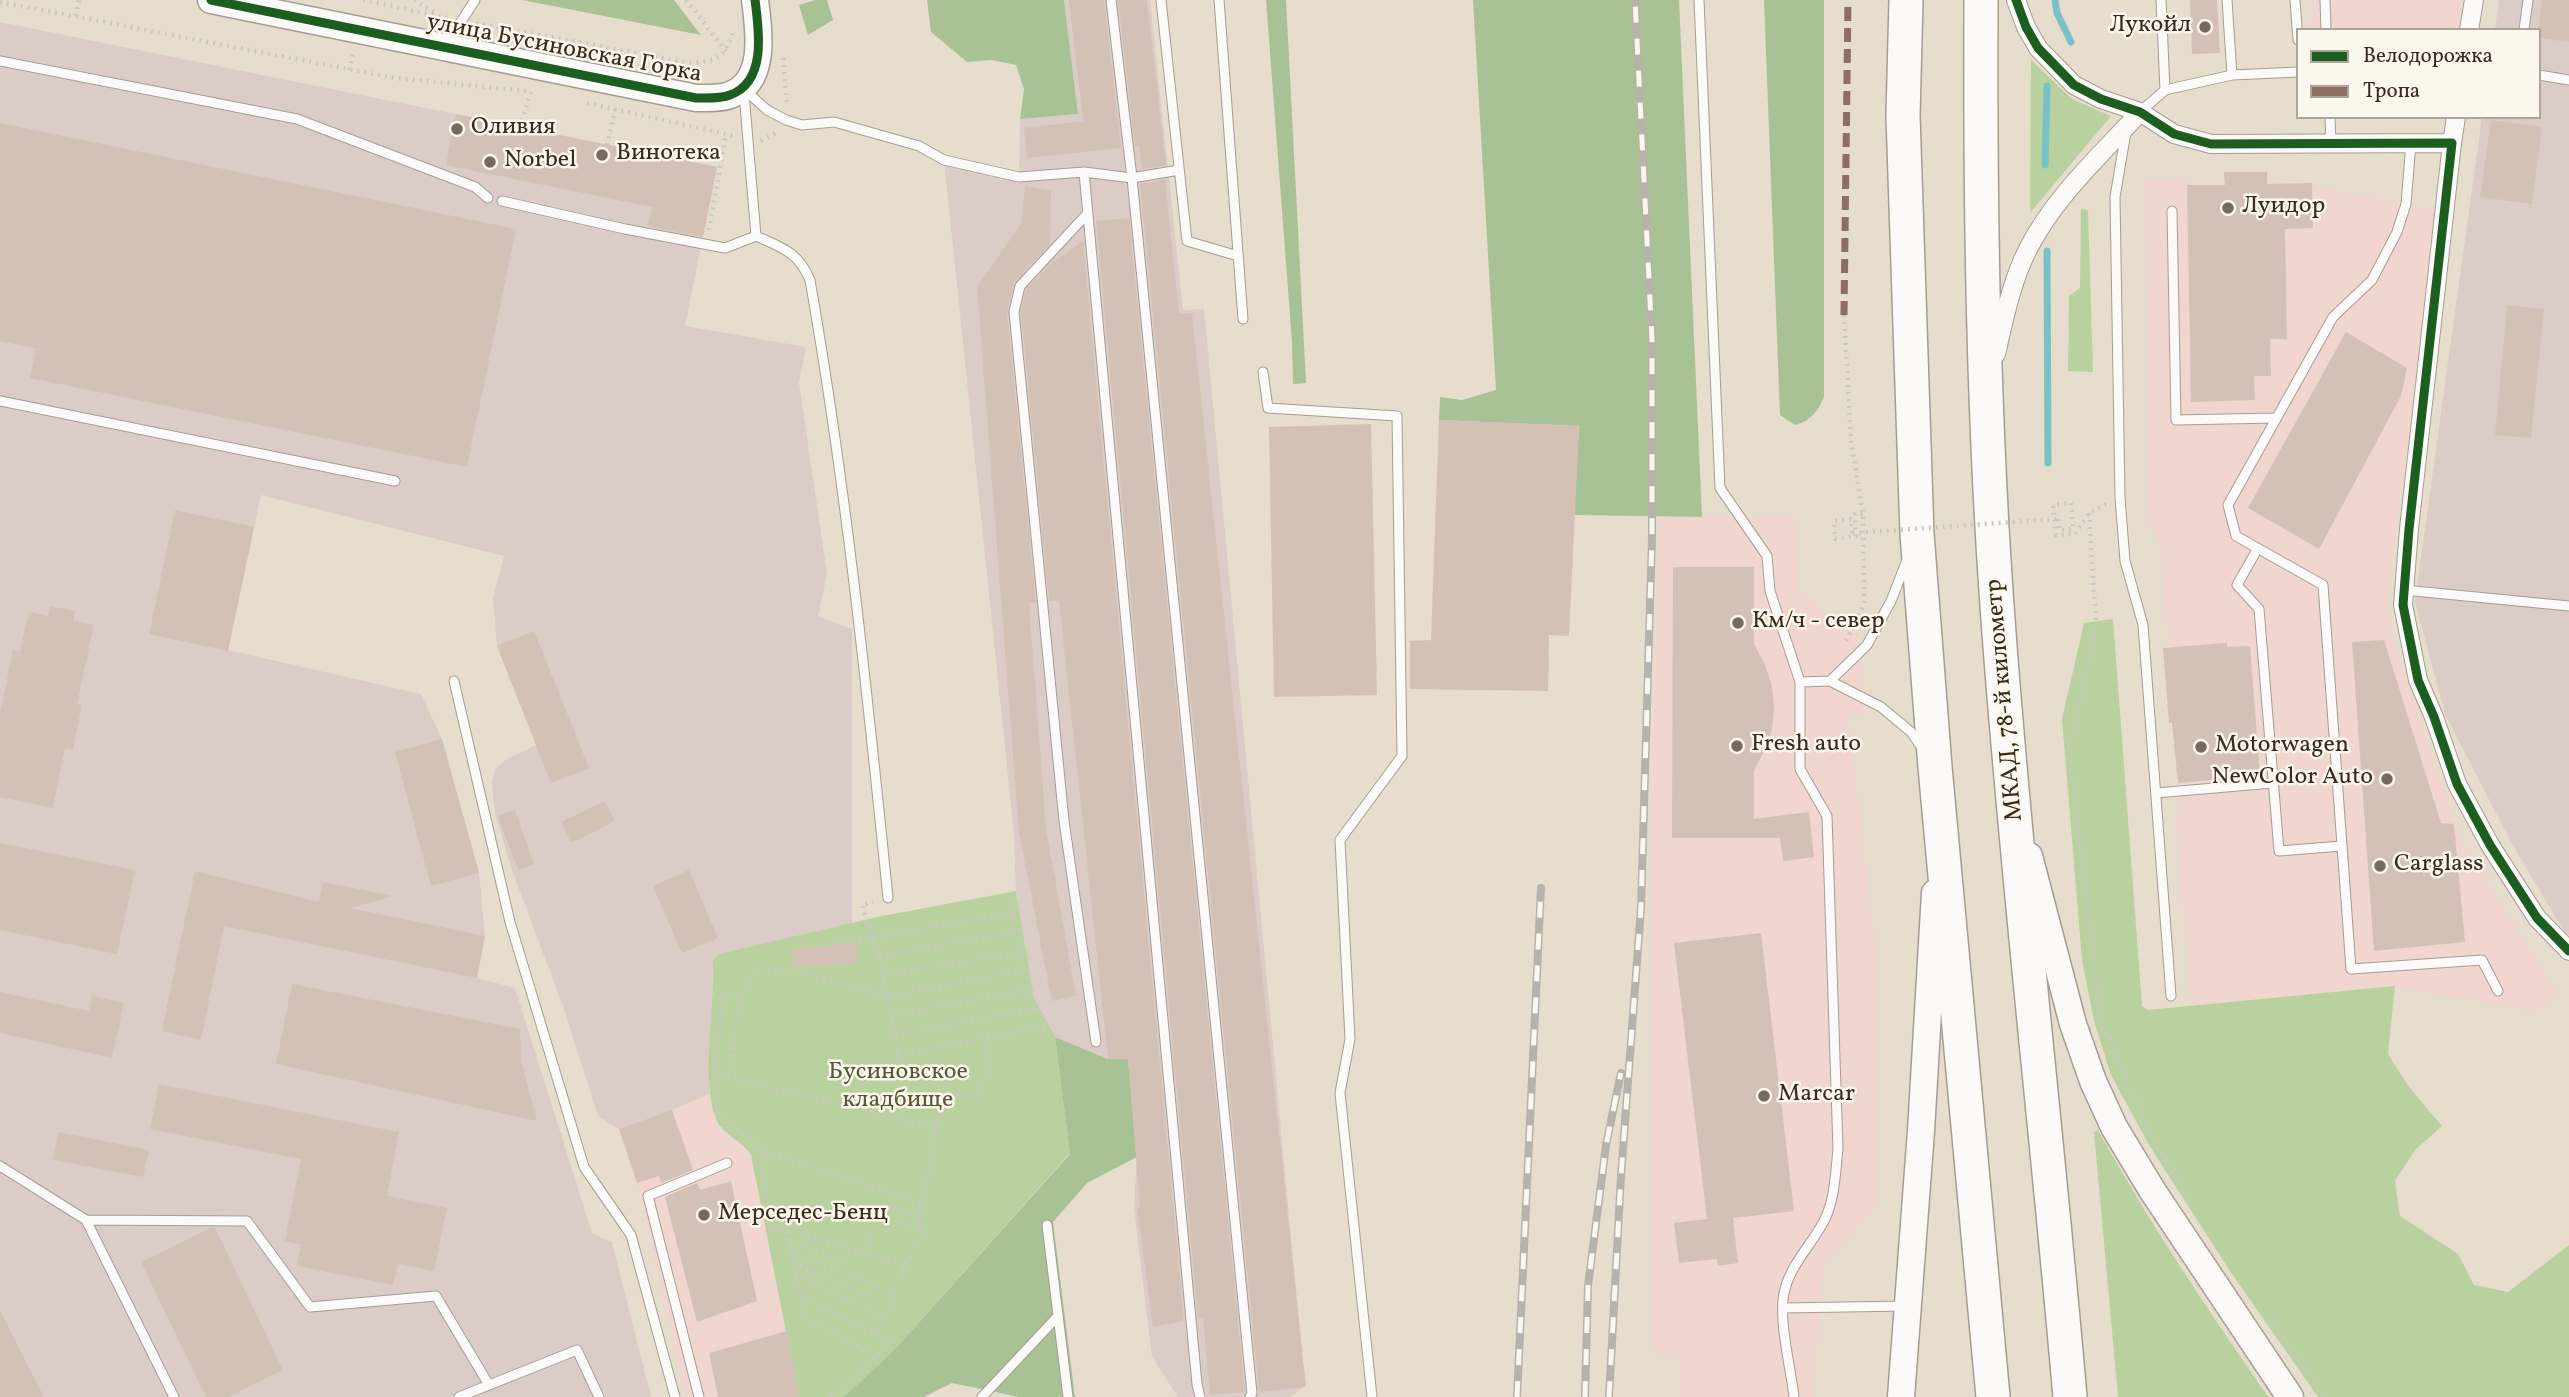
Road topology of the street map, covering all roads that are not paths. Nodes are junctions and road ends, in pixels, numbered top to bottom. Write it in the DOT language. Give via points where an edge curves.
graph roads {
  1 [pos="211,0"];
  2 [pos="475,0"];
  3 [pos="755,0"];
  4 [pos="1111,0"];
  5 [pos="1161,0"];
  6 [pos="1219,0"];
  7 [pos="1699,0"];
  8 [pos="1906,0"];
  9 [pos="1981,0"];
  10 [pos="2016,0"];
  11 [pos="2161,0"];
  12 [pos="2227,0"];
  13 [pos="2295,0"];
  14 [pos="2325,0"];
  15 [pos="2474,0"];
  16 [pos="2528,0"];
  17 [pos="2297,28"];
  18 [pos="2326,28"];
  19 [pos="2469,28"];
  20 [pos="2524,28"];
  21 [pos="445,47"];
  22 [pos="0,61"];
  23 [pos="2296,72"];
  24 [pos="2232,75"];
  25 [pos="2541,75"];
  26 [pos="2569,80"];
  27 [pos="743,88"];
  28 [pos="2165,90"];
  29 [pos="2140,112"];
  30 [pos="2330,119"];
  31 [pos="2456,119"];
  32 [pos="2127,127"];
  33 [pos="2331,142"];
  34 [pos="2411,143"];
  35 [pos="2452,144"];
  36 [pos="1180,170"];
  37 [pos="1084,172"];
  38 [pos="1132,178"];
  39 [pos="488,198"];
  40 [pos="502,201"];
  41 [pos="2172,211"];
  42 [pos="1087,214"];
  43 [pos="756,236"];
  44 [pos="1238,256"];
  45 [pos="1243,319"];
  46 [pos="1263,372"];
  47 [pos="1986,395"];
  48 [pos="0,401"];
  49 [pos="2276,418"];
  50 [pos="395,481"];
  51 [pos="1917,534"];
  52 [pos="2258,548"];
  53 [pos="2404,590"];
  54 [pos="2569,606"];
  55 [pos="454,681"];
  56 [pos="1830,681"];
  57 [pos="1800,682"];
  58 [pos="1935,767"];
  59 [pos="2273,783"];
  60 [pos="2012,793"];
  61 [pos="2156,793"];
  62 [pos="1940,817"];
  63 [pos="2342,846"];
  64 [pos="888,898"];
  65 [pos="2569,951"];
  66 [pos="2498,991"];
  67 [pos="2171,996"];
  68 [pos="1096,1042"];
  69 [pos="727,1163"];
  70 [pos="0,1166"];
  71 [pos="86,1220"];
  72 [pos="1047,1225"];
  73 [pos="1909,1306"];
  74 [pos="1783,1308"];
  75 [pos="1058,1316"];
  76 [pos="489,1385"];
  77 [pos="174,1397"];
  78 [pos="459,1397"];
  79 [pos="599,1397"];
  80 [pos="675,1397"];
  81 [pos="699,1397"];
  82 [pos="982,1397"];
  83 [pos="1068,1397"];
  84 [pos="1200,1397"];
  85 [pos="1250,1397"];
  86 [pos="1372,1397"];
  87 [pos="1794,1397"];
  88 [pos="1901,1397"];
  89 [pos="1993,1397"];
  90 [pos="2070,1397"];
  91 [pos="2290,1397"];
  1 -- 21 [label="main road, улица Бусиновская Горка"];
  2 -- 21 [label="lane"];
  3 -- 27 [label="main road" via="759,35 755,70"];
  4 -- 38 [label="lane"];
  5 -- 36 [label="lane"];
  6 -- 44 [label="lane"];
  7 -- 57 [label="lane" via="1720,488 1767,556 1770,591"];
  8 -- 51 [label="highway" via="1903,116"];
  9 -- 47 [label="highway, МКАД, 78-й километр"];
  10 -- 29 [label="street" via="2038,48 2074,85"];
  11 -- 28 [label="lane"];
  12 -- 24 [label="lane"];
  13 -- 17 [label="lane"];
  14 -- 18 [label="lane"];
  15 -- 19 [label="street"];
  16 -- 20 [label="lane"];
  21 -- 27 [label="main road, улица Бусиновская Горка" via="696,98 729,95"];
  22 -- 39 [label="lane" via="298,119 475,187"];
  23 -- 24 [label="lane"];
  24 -- 28 [label="lane"];
  25 -- 26 [label="lane"];
  27 -- 37 [label="lane" via="786,120 802,125 834,122 919,146 944,160 1019,177"];
  27 -- 43 [label="lane"];
  28 -- 29 [label="lane"];
  29 -- 32 [label="street"];
  29 -- 33 [label="street" via="2174,134 2211,144"];
  30 -- 33 [label="lane"];
  31 -- 35 [label="street"];
  32 -- 47 [label="street" via="2061,199 2027,251 2009,299"];
  32 -- 61 [label="lane" via="2115,197 2120,498 2125,561 2143,625"];
  33 -- 34 [label="street"];
  34 -- 35 [label="street"];
  34 -- 49 [label="lane" via="2406,204 2397,232 2372,280 2333,317"];
  35 -- 53 [label="street"];
  36 -- 38 [label="lane"];
  36 -- 44 [label="lane" via="1187,242"];
  37 -- 38 [label="lane"];
  37 -- 42 [label="lane"];
  38 -- 85 [label="lane"];
  40 -- 43 [label="lane" via="725,248"];
  41 -- 49 [label="lane" via="2176,420"];
  42 -- 68 [label="lane" via="1020,286 1014,312 1064,821"];
  42 -- 84 [label="lane"];
  43 -- 64 [label="lane" via="787,249 803,264 810,280 833,413"];
  44 -- 45 [label="lane"];
  46 -- 86 [label="lane" via="1268,408 1396,416 1402,756 1340,840 1350,1039 1340,1093"];
  47 -- 60 [label="highway, МКАД, 78-й километр"];
  48 -- 50 [label="lane"];
  49 -- 52 [label="lane" via="2228,505 2236,536"];
  51 -- 56 [label="lane" via="1891,601 1867,645"];
  51 -- 58 [label="highway"];
  52 -- 59 [label="lane" via="2237,585 2259,609"];
  52 -- 63 [label="lane" via="2323,585"];
  53 -- 54 [label="lane"];
  53 -- 65 [label="street" via="2418,680 2457,784 2537,918"];
  55 -- 80 [label="lane" via="510,922 584,1167 631,1236"];
  56 -- 57 [label="lane"];
  56 -- 58 [label="lane" via="1881,707 1911,732"];
  57 -- 74 [label="lane" via="1800,769 1827,816 1838,1149 1832,1199 1822,1227 1794,1267"];
  58 -- 62 [label="highway"];
  59 -- 61 [label="lane"];
  59 -- 63 [label="lane" via="2279,851"];
  60 -- 90 [label="highway, МКАД, 78-й километр"];
  60 -- 91 [label="main road" via="2073,1024 2114,1127"];
  61 -- 67 [label="lane"];
  62 -- 73 [label="main road"];
  62 -- 89 [label="highway"];
  63 -- 66 [label="lane" via="2351,969 2482,960"];
  69 -- 81 [label="lane" via="648,1196"];
  70 -- 71 [label="lane"];
  71 -- 76 [label="lane" via="247,1221 310,1307 436,1296"];
  71 -- 77 [label="lane"];
  72 -- 75 [label="lane"];
  73 -- 74 [label="lane"];
  73 -- 88 [label="main road"];
  74 -- 87 [label="lane"];
  75 -- 82 [label="lane"];
  75 -- 83 [label="lane"];
  76 -- 78 [label="lane"];
  76 -- 79 [label="lane" via="576,1350"];
}
